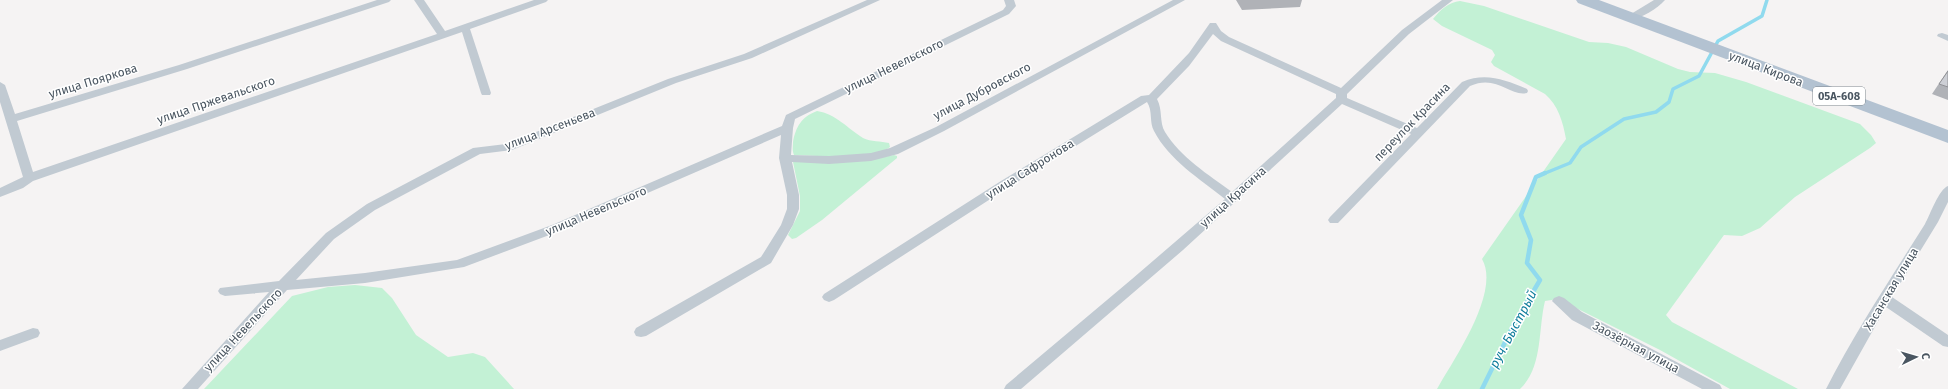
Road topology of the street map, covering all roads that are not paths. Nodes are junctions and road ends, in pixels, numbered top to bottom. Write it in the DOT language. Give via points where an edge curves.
graph roads {
  1 [pos="386,0"];
  2 [pos="419,0"];
  3 [pos="543,0"];
  4 [pos="875,0"];
  5 [pos="1180,0"];
  6 [pos="1448,0"];
  7 [pos="1584,0"];
  8 [pos="1660,0"];
  9 [pos="1009,5"];
  10 [pos="1631,17"];
  11 [pos="465,28"];
  12 [pos="443,35"];
  13 [pos="0,85"];
  14 [pos="1523,92"];
  15 [pos="486,93"];
  16 [pos="1341,96"];
  17 [pos="1151,99"];
  18 [pos="11,120"];
  19 [pos="787,128"];
  20 [pos="1418,134"];
  21 [pos="1948,137"];
  22 [pos="785,158"];
  23 [pos="29,178"];
  24 [pos="1948,190"];
  25 [pos="0,193"];
  26 [pos="1232,198"];
  27 [pos="1334,220"];
  28 [pos="282,286"];
  29 [pos="225,290"];
  30 [pos="829,297"];
  31 [pos="1885,299"];
  32 [pos="1559,301"];
  33 [pos="641,332"];
  34 [pos="33,333"];
  35 [pos="1948,342"];
  36 [pos="0,346"];
  37 [pos="189,389"];
  38 [pos="1011,389"];
  39 [pos="1715,389"];
  40 [pos="1833,389"];
  1 -- 18 [label="street, улица Пояркова"];
  2 -- 12 [label="street"];
  3 -- 11 [label="street, улица Пржевальского"];
  4 -- 28 [label="street, улица Арсеньева" via="748,56 672,80 508,147 477,151 371,207 330,236"];
  5 -- 22 [label="street, улица Дубровского" via="894,151 871,157 829,160"];
  6 -- 16 [label="street, улица Красина" via="1384,51"];
  7 -- 10 [label="main road, улица Кирова / 05А-608"];
  8 -- 10 [label="street"];
  9 -- 19 [label="street, улица Невельского" via="790,117"];
  10 -- 21 [label="main road, улица Кирова / 05А-608"];
  11 -- 12 [label="street, улица Пржевальского"];
  11 -- 15 [label="street"];
  12 -- 23 [label="street, улица Пржевальского"];
  13 -- 18 [label="street"];
  14 -- 20 [label="street, переулок Красина" via="1496,79 1474,80 1466,84"];
  16 -- 17 [label="street, улица Сафронова" via="1224,39 1213,25 1183,68"];
  16 -- 20 [label="street"];
  16 -- 26 [label="street, улица Красина"];
  17 -- 26 [label="street" via="1157,109 1158,128 1164,139 1202,175"];
  17 -- 30 [label="street, улица Сафронова" via="1145,98 1011,180"];
  18 -- 23 [label="street"];
  19 -- 22 [label="street"];
  19 -- 28 [label="street, улица Невельского" via="556,228 459,264 365,278"];
  20 -- 27 [label="street, переулок Красина"];
  22 -- 33 [label="street" via="793,196 793,209 787,225 766,260"];
  23 -- 25 [label="street, улица Пржевальского"];
  24 -- 31 [label="street, Хасанская улица" via="1932,222"];
  26 -- 38 [label="street, улица Красина"];
  28 -- 29 [label="street"];
  28 -- 37 [label="street, улица Невельского"];
  31 -- 35 [label="street"];
  31 -- 40 [label="street, Хасанская улица"];
  32 -- 39 [label="street, Заозёрная улица" via="1577,316"];
  34 -- 36 [label="street"];
}
